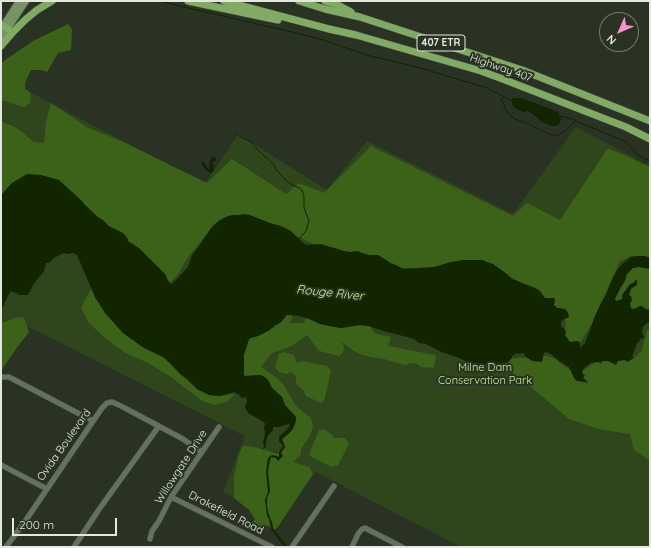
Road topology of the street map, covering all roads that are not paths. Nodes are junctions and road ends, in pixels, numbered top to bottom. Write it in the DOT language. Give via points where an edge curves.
graph roads {
  1 [pos="19,1"];
  2 [pos="26,1"];
  3 [pos="52,1"];
  4 [pos="188,1"];
  5 [pos="224,1"];
  6 [pos="299,1"];
  7 [pos="325,1"];
  8 [pos="360,17"];
  9 [pos="3,27"];
  10 [pos="329,29"];
  11 [pos="1,39"];
  12 [pos="1,46"];
  13 [pos="650,121"];
  14 [pos="650,139"];
  15 [pos="1,377"];
  16 [pos="93,421"];
  17 [pos="159,426"];
  18 [pos="219,427"];
  19 [pos="202,452"];
  20 [pos="1,465"];
  21 [pos="334,486"];
  22 [pos="46,488"];
  23 [pos="171,497"];
  24 [pos="150,539"];
  25 [pos="6,547"];
  26 [pos="74,547"];
  27 [pos="272,547"];
  28 [pos="292,547"];
  29 [pos="352,547"];
  30 [pos="402,547"];
  1 -- 9 [label="main road"];
  2 -- 9 [label="main road"];
  3 -- 12 [label="highway" via="25,20"];
  4 -- 10 [label="highway"];
  5 -- 10 [label="highway, Highway 407 / 407 ETR"];
  6 -- 8 [label="highway, Highway 407 / 407 ETR"];
  7 -- 8 [label="highway"];
  8 -- 13 [label="highway, Highway 407 / 407 ETR" via="522,70"];
  9 -- 11 [label="main road"];
  10 -- 14 [label="highway, Highway 407 / 407 ETR" via="494,76 626,127"];
  15 -- 16 [label="street" via="9,377"];
  16 -- 17 [label="street, Ovida Boulevard" via="105,405 112,402"];
  16 -- 22 [label="street, Ovida Boulevard"];
  17 -- 19 [label="street"];
  17 -- 26 [label="street"];
  18 -- 19 [label="street, Willowgate Drive"];
  19 -- 23 [label="street, Willowgate Drive"];
  20 -- 22 [label="street"];
  21 -- 28 [label="street"];
  22 -- 25 [label="street, Ovida Boulevard"];
  23 -- 24 [label="street, Willowgate Drive"];
  23 -- 27 [label="street, Drakefield Road"];
  29 -- 30 [label="street" via="358,534 365,528"];
}
